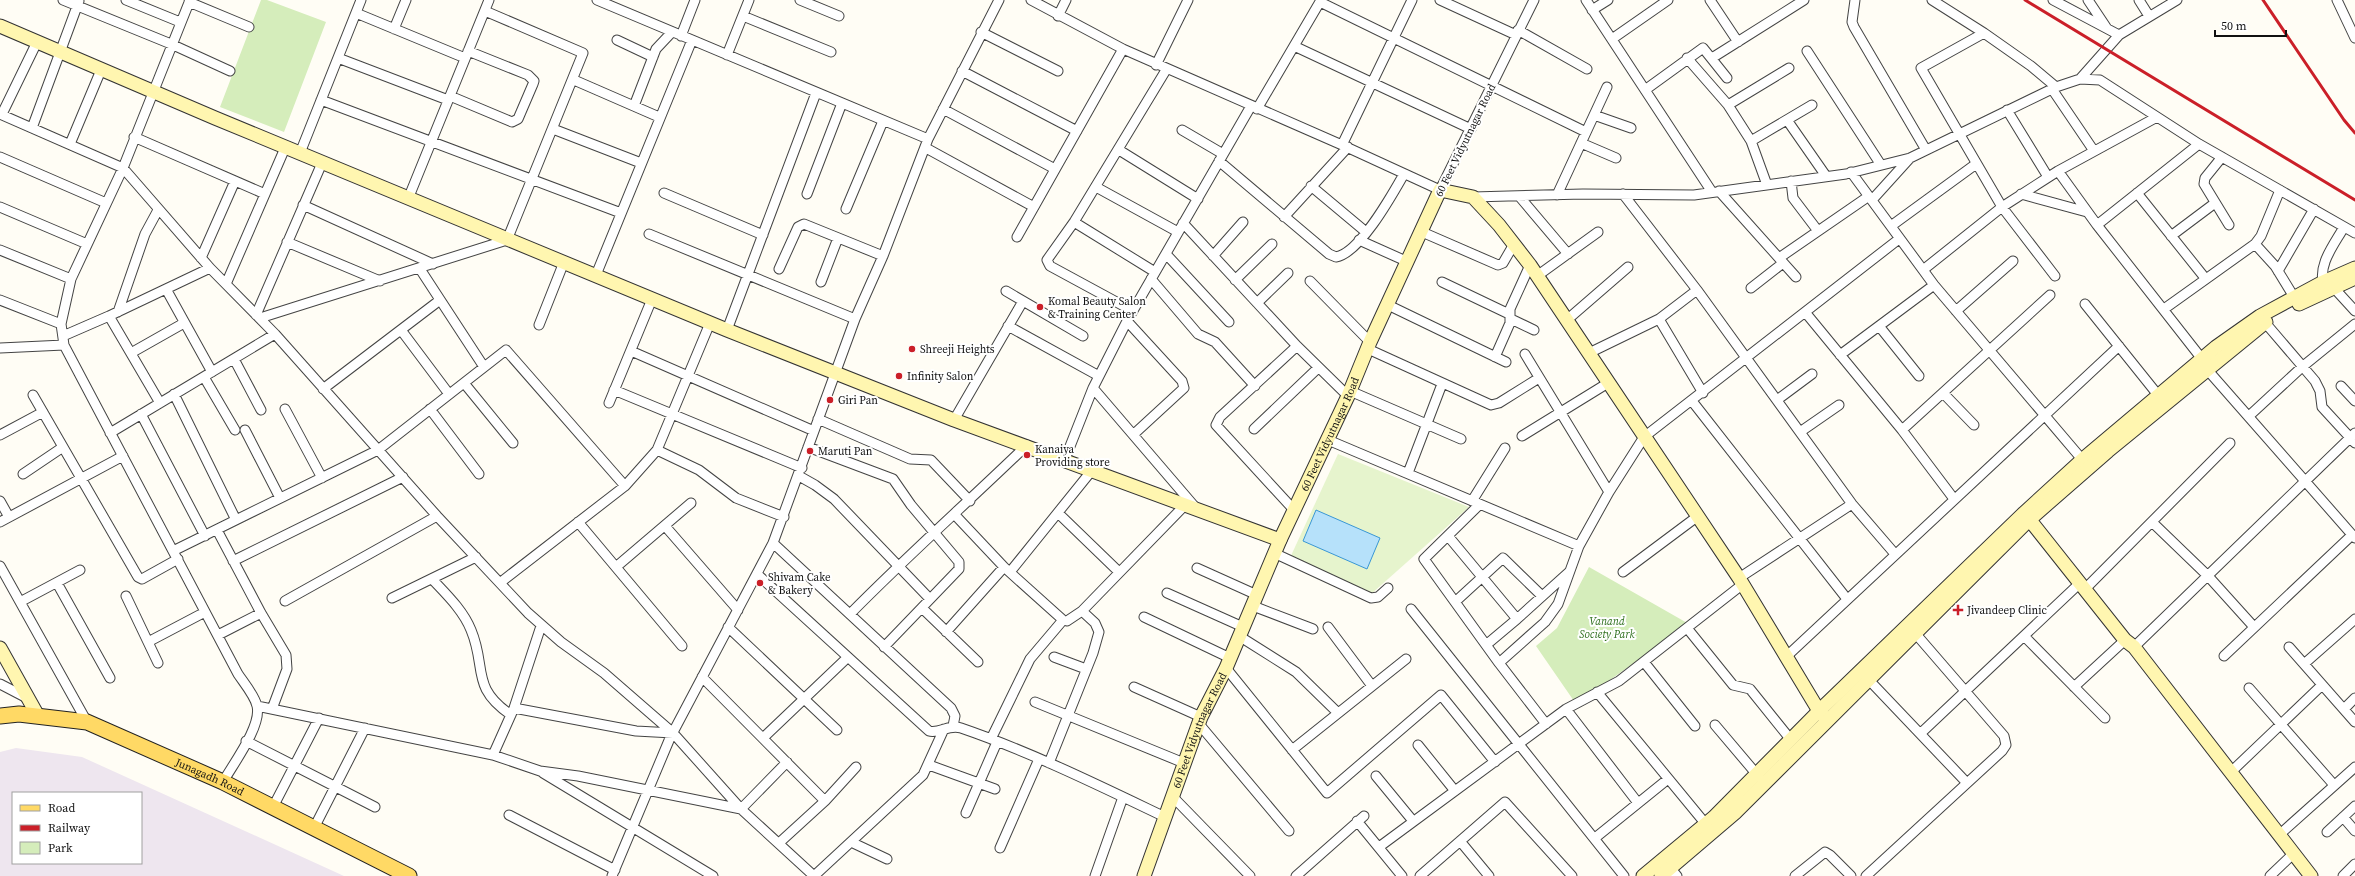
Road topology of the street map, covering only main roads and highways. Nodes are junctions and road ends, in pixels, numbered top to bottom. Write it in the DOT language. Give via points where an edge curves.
graph roads {
  1 [pos="0,716"];
  2 [pos="409,876"];
  1 -- 2 [label="main road, Junagadh Road" via="19,714 87,722 223,782"];
}
